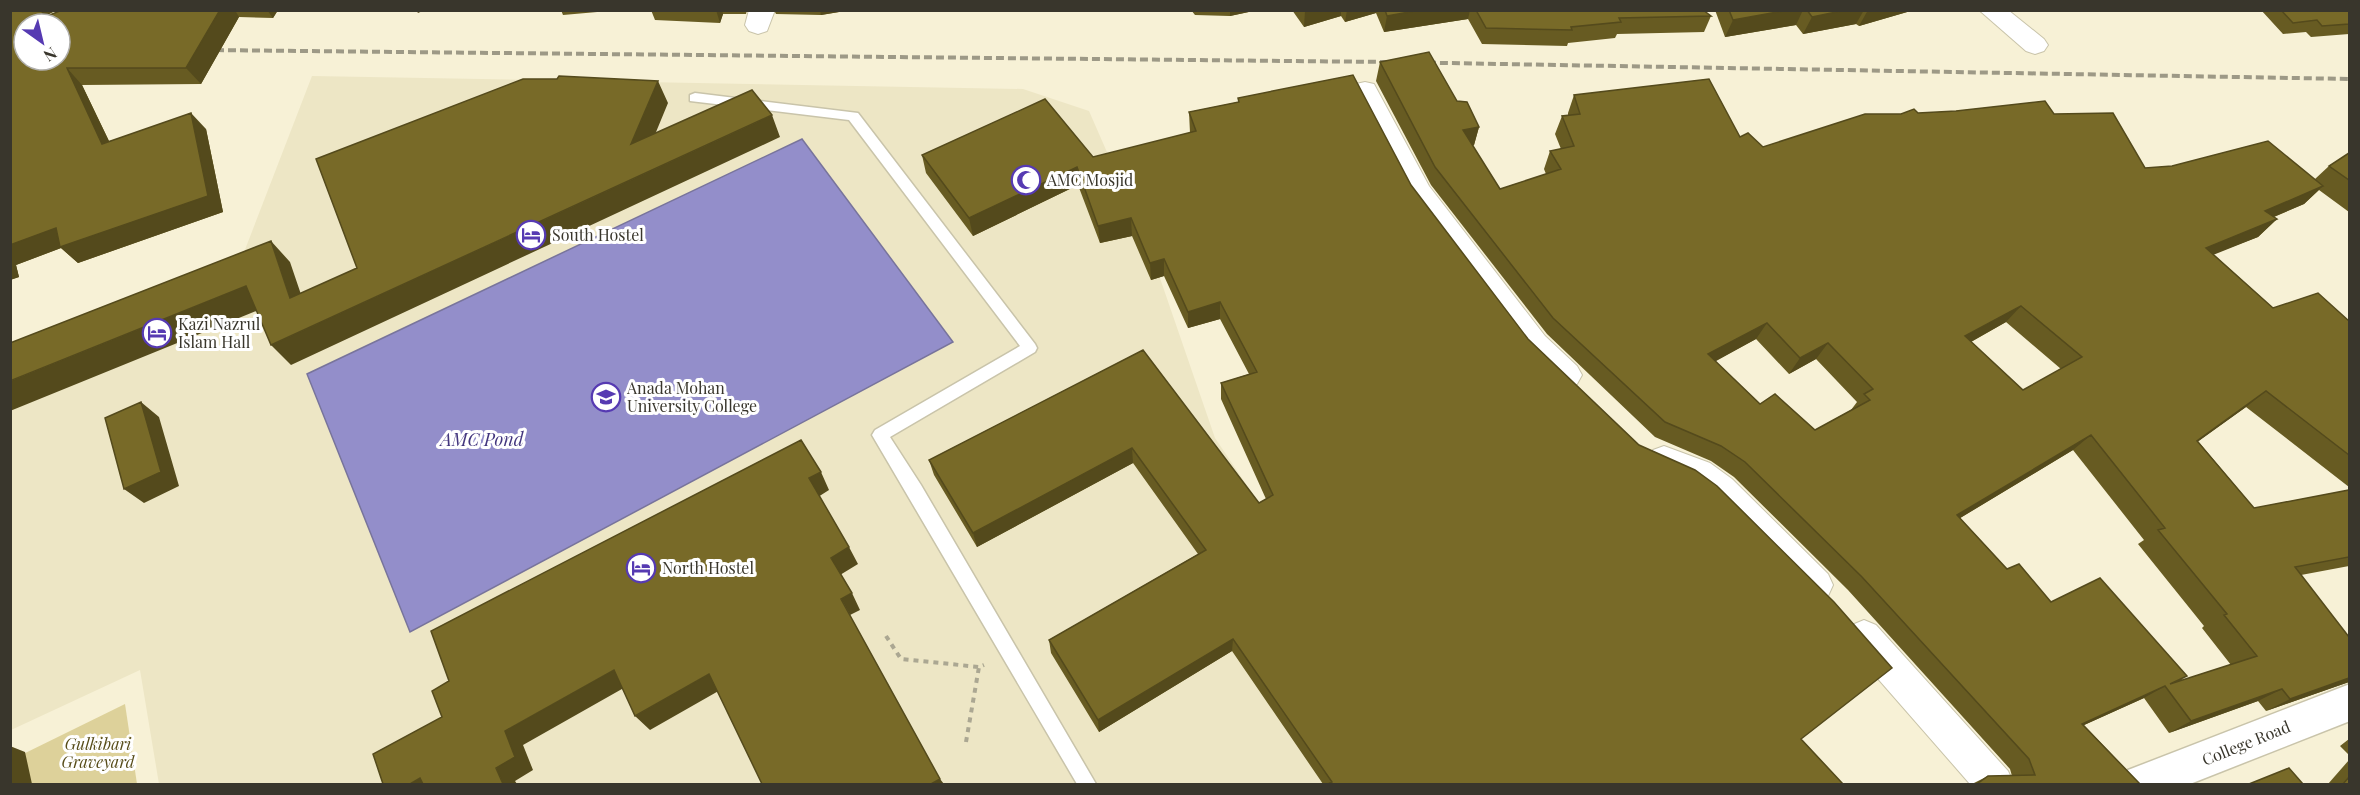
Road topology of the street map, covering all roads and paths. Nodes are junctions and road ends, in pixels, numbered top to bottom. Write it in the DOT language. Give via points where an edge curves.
graph roads {
  1 [pos="1991,10"];
  2 [pos="2035,45"];
  3 [pos="1365,91"];
  4 [pos="695,98"];
  5 [pos="1584,393"];
  6 [pos="1643,449"];
  7 [pos="886,636"];
  8 [pos="1010,656"];
  9 [pos="979,667"];
  10 [pos="2349,702"];
  11 [pos="966,742"];
  12 [pos="1087,784"];
  13 [pos="1995,784"];
  14 [pos="2142,784"];
  1 -- 2 [label="street"];
  3 -- 5 [label="street" via="1419,193 1534,345"];
  4 -- 8 [label="lane" via="853,116 1030,348 880,435"];
  6 -- 13 [label="street" via="1698,473 1720,489 1834,603"];
  7 -- 9 [label="path" via="901,659"];
  8 -- 9 [label="path"];
  8 -- 12 [label="lane"];
  9 -- 11 [label="path"];
  10 -- 14 [label="street, College Road"];
}
